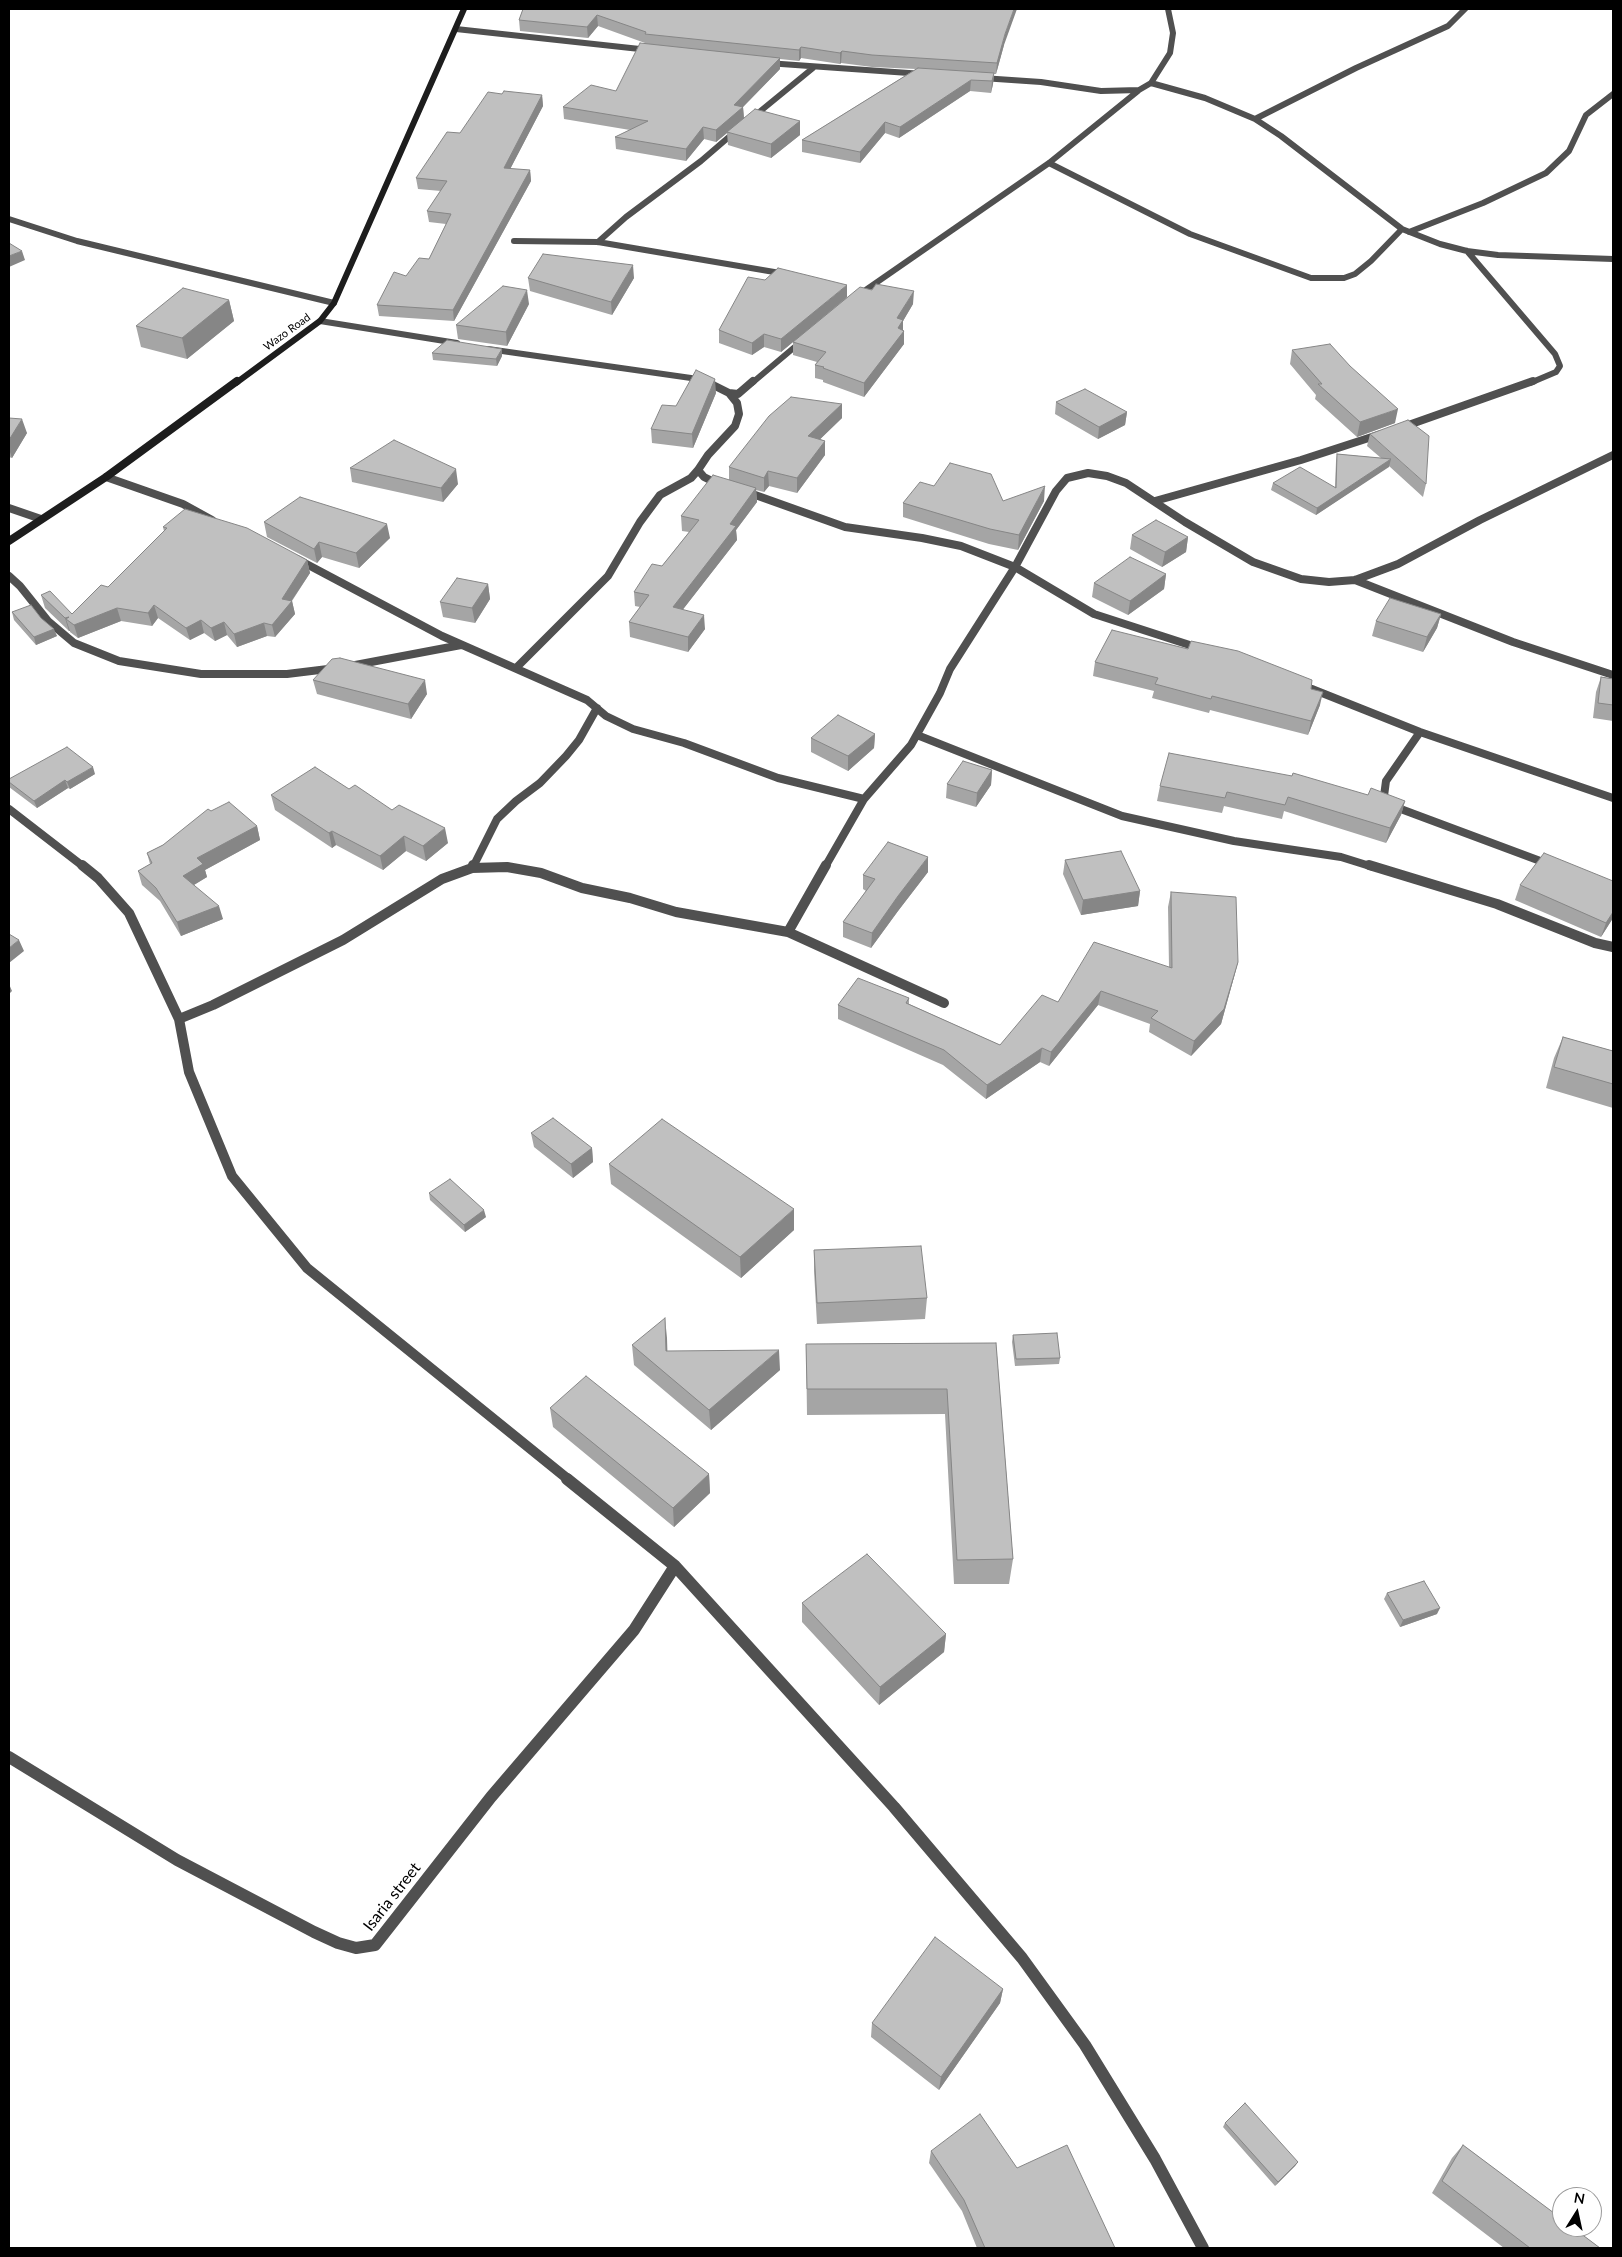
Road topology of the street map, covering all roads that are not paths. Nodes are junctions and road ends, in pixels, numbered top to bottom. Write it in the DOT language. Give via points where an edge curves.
graph roads {
  1 [pos="464,9"];
  2 [pos="1168,9"];
  3 [pos="1465,9"];
  4 [pos="456,30"];
  5 [pos="654,51"];
  6 [pos="763,62"];
  7 [pos="813,68"];
  8 [pos="932,75"];
  9 [pos="971,77"];
  10 [pos="1151,83"];
  11 [pos="1139,90"];
  12 [pos="1613,94"];
  13 [pos="1255,119"];
  14 [pos="1049,163"];
  15 [pos="9,219"];
  16 [pos="1402,229"];
  17 [pos="1409,232"];
  18 [pos="514,241"];
  19 [pos="598,242"];
  20 [pos="1467,251"];
  21 [pos="1613,259"];
  22 [pos="798,277"];
  23 [pos="850,292"];
  24 [pos="859,294"];
  25 [pos="851,301"];
  26 [pos="334,304"];
  27 [pos="320,321"];
  28 [pos="806,338"];
  29 [pos="463,344"];
  30 [pos="482,348"];
  31 [pos="729,393"];
  32 [pos="1394,430"];
  33 [pos="1385,433"];
  34 [pos="1613,455"];
  35 [pos="698,470"];
  36 [pos="106,477"];
  37 [pos="1155,501"];
  38 [pos="9,508"];
  39 [pos="40,519"];
  40 [pos="223,524"];
  41 [pos="9,541"];
  42 [pos="292,556"];
  43 [pos="1014,567"];
  44 [pos="9,576"];
  45 [pos="1355,580"];
  46 [pos="462,644"];
  47 [pos="1210,652"];
  48 [pos="516,668"];
  49 [pos="1613,675"];
  50 [pos="1300,684"];
  51 [pos="597,708"];
  52 [pos="1420,732"];
  53 [pos="917,735"];
  54 [pos="1613,798"];
  55 [pos="864,799"];
  56 [pos="9,808"];
  57 [pos="1558,867"];
  58 [pos="472,868"];
  59 [pos="788,932"];
  60 [pos="1613,947"];
  61 [pos="944,1004"];
  62 [pos="179,1019"];
  63 [pos="675,1566"];
  64 [pos="9,1757"];
  65 [pos="1203,2248"];
  1 -- 4 [label="main road, Wazo Road"];
  2 -- 10 [label="street" via="1172,33 1170,53"];
  3 -- 13 [label="street" via="1448,26"];
  4 -- 5 [label="street"];
  4 -- 26 [label="main road, Wazo Road"];
  6 -- 7 [label="street"];
  7 -- 8 [label="street"];
  7 -- 19 [label="street"];
  9 -- 11 [label="street" via="1036,81 1101,91"];
  10 -- 11 [label="street"];
  10 -- 13 [label="street" via="1206,98"];
  11 -- 14 [label="street"];
  12 -- 17 [label="street" via="1586,116 1568,151 1546,173 1484,203"];
  13 -- 16 [label="street"];
  14 -- 16 [label="street" via="1190,234 1311,278 1344,278 1355,274"];
  14 -- 24 [label="street"];
  15 -- 26 [label="street" via="76,241"];
  16 -- 17 [label="street"];
  17 -- 20 [label="street"];
  18 -- 19 [label="street"];
  19 -- 22 [label="street"];
  20 -- 21 [label="street"];
  20 -- 32 [label="street" via="1555,354 1560,366 1556,372 1537,380"];
  23 -- 24 [label="street"];
  24 -- 25 [label="street"];
  26 -- 27 [label="main road, Wazo Road"];
  27 -- 29 [label="street"];
  27 -- 36 [label="main road, Wazo Road"];
  28 -- 31 [label="street" via="738,394"];
  30 -- 31 [label="street" via="698,379"];
  31 -- 35 [label="street" via="737,403 739,414 735,426"];
  33 -- 37 [label="street"];
  34 -- 45 [label="street" via="1398,564"];
  35 -- 43 [label="street" via="714,483 845,527 961,546"];
  35 -- 48 [label="street" via="691,478 660,495 608,576"];
  36 -- 39 [label="main road, Wazo Road"];
  36 -- 40 [label="street" via="183,504"];
  37 -- 43 [label="street" via="1126,483 1107,476 1088,473 1068,478 1056,491"];
  37 -- 45 [label="street" via="1253,562 1301,579"];
  38 -- 39 [label="street"];
  39 -- 41 [label="main road, Wazo Road"];
  42 -- 46 [label="street"];
  43 -- 47 [label="street" via="1094,614"];
  43 -- 53 [label="street" via="950,669"];
  44 -- 46 [label="street" via="48,621 74,643 119,661 159,668 201,674 288,674"];
  45 -- 49 [label="street" via="1513,642"];
  46 -- 48 [label="street"];
  48 -- 51 [label="street" via="587,700"];
  50 -- 52 [label="street"];
  51 -- 55 [label="street" via="633,729 684,743 778,778"];
  51 -- 58 [label="street" via="566,756 497,819"];
  52 -- 54 [label="street"];
  52 -- 57 [label="street" via="1386,782 1384,796 1390,805"];
  53 -- 55 [label="street"];
  53 -- 60 [label="street" via="1122,816 1234,841 1341,857 1497,904 1595,943"];
  55 -- 59 [label="street"];
  56 -- 62 [label="street" via="98,878 128,913"];
  58 -- 59 [label="street" via="507,867 541,873 582,888 676,912"];
  58 -- 62 [label="street" via="442,879 343,940 213,1006"];
  59 -- 61 [label="street"];
  62 -- 63 [label="street" via="189,1072 232,1176 307,1268"];
  63 -- 64 [label="street, Isaria street" via="634,1630 491,1797 375,1945 356,1948 314,1932 177,1860"];
  63 -- 65 [label="street" via="906,1820 1022,1958 1085,2045 1155,2159"];
}
